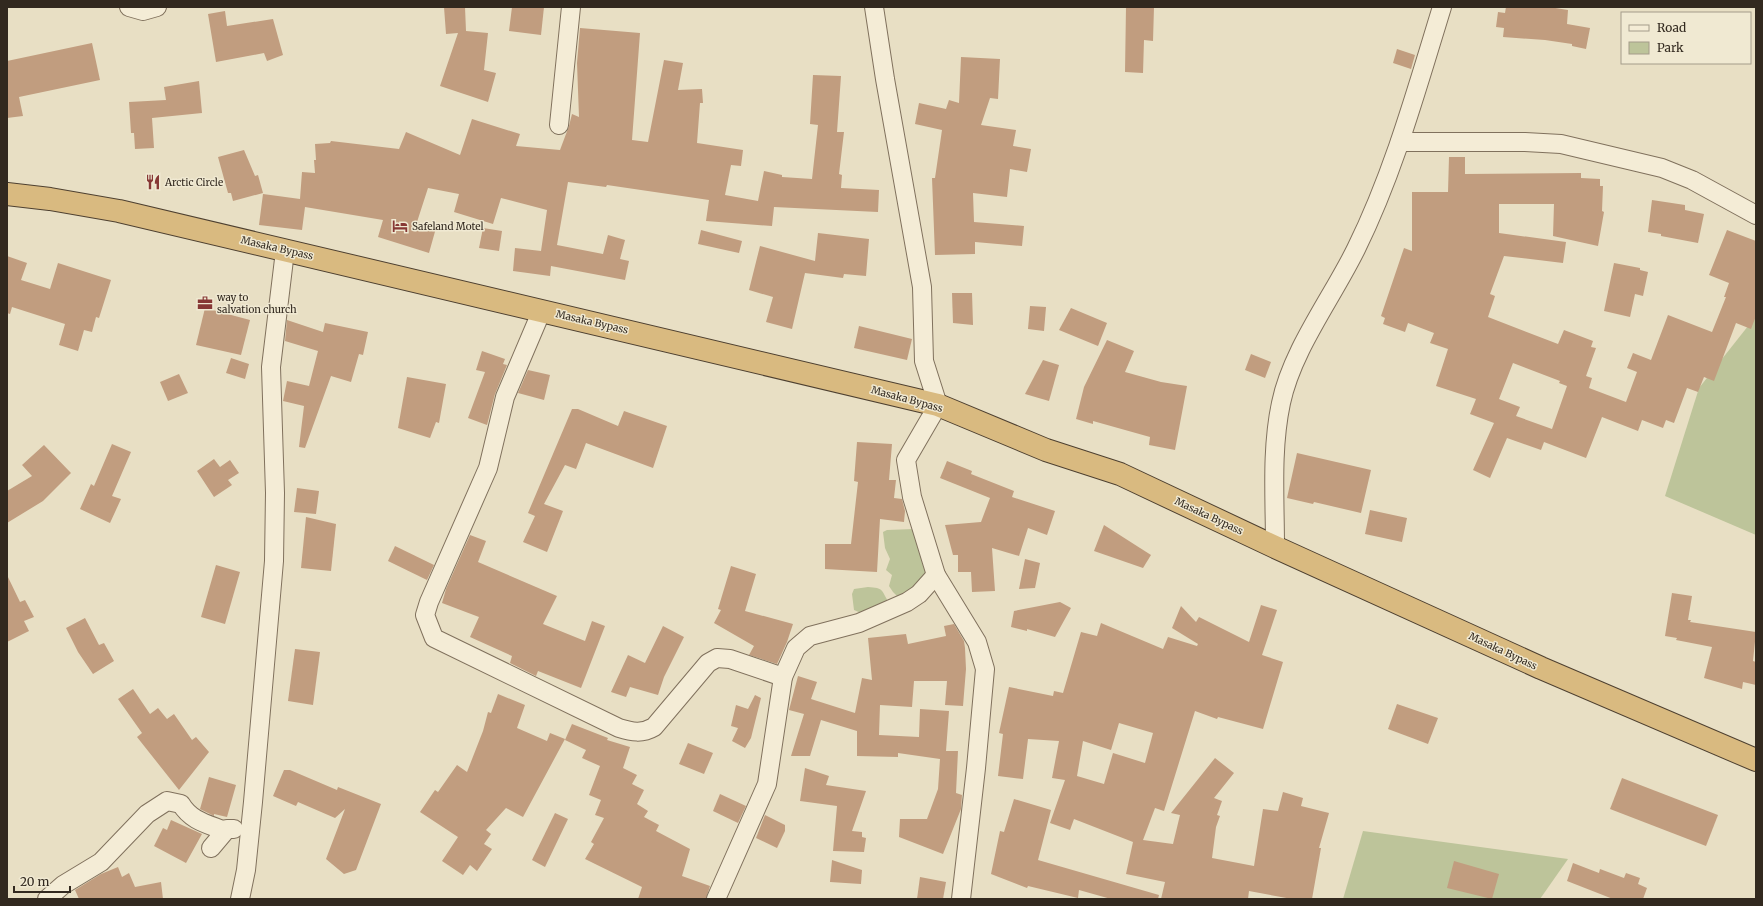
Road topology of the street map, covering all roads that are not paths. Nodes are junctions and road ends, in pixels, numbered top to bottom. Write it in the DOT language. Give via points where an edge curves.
graph roads {
  1 [pos="129,7"];
  2 [pos="157,7"];
  3 [pos="571,7"];
  4 [pos="874,7"];
  5 [pos="1442,7"];
  6 [pos="559,125"];
  7 [pos="1400,142"];
  8 [pos="7,194"];
  9 [pos="1756,215"];
  10 [pos="285,250"];
  11 [pos="542,310"];
  12 [pos="938,405"];
  13 [pos="1275,547"];
  14 [pos="936,574"];
  15 [pos="783,677"];
  16 [pos="1756,760"];
  17 [pos="225,831"];
  18 [pos="249,840"];
  19 [pos="211,848"];
  20 [pos="46,899"];
  21 [pos="240,899"];
  22 [pos="716,899"];
  23 [pos="961,899"];
  1 -- 2 [label="street" via="143,11"];
  3 -- 6 [label="street"];
  4 -- 12 [label="street" via="922,287 924,362"];
  5 -- 7 [label="street"];
  7 -- 9 [label="street" via="1561,144 1662,168 1692,180"];
  7 -- 13 [label="street" via="1356,249 1290,370 1275,438"];
  8 -- 10 [label="highway, Masaka Bypass" via="119,210"];
  10 -- 11 [label="highway, Masaka Bypass"];
  10 -- 18 [label="street" via="271,367 275,493 274,561"];
  11 -- 12 [label="highway, Masaka Bypass"];
  11 -- 15 [label="street" via="505,397 488,468 425,615 434,638 633,733 654,727 708,663 717,658 730,659"];
  12 -- 13 [label="highway, Masaka Bypass" via="1046,450 1120,474"];
  12 -- 14 [label="street" via="906,460 912,497"];
  13 -- 16 [label="highway, Masaka Bypass" via="1541,668"];
  14 -- 15 [label="street" via="920,594 907,602 860,623 810,636 796,648"];
  14 -- 23 [label="street" via="977,642 985,669"];
  15 -- 22 [label="street" via="768,784"];
  17 -- 18 [label="street" via="236,830"];
  17 -- 19 [label="street"];
  17 -- 20 [label="street" via="192,817 185,812 181,804 167,801 147,814 100,862"];
  18 -- 21 [label="street"];
}
